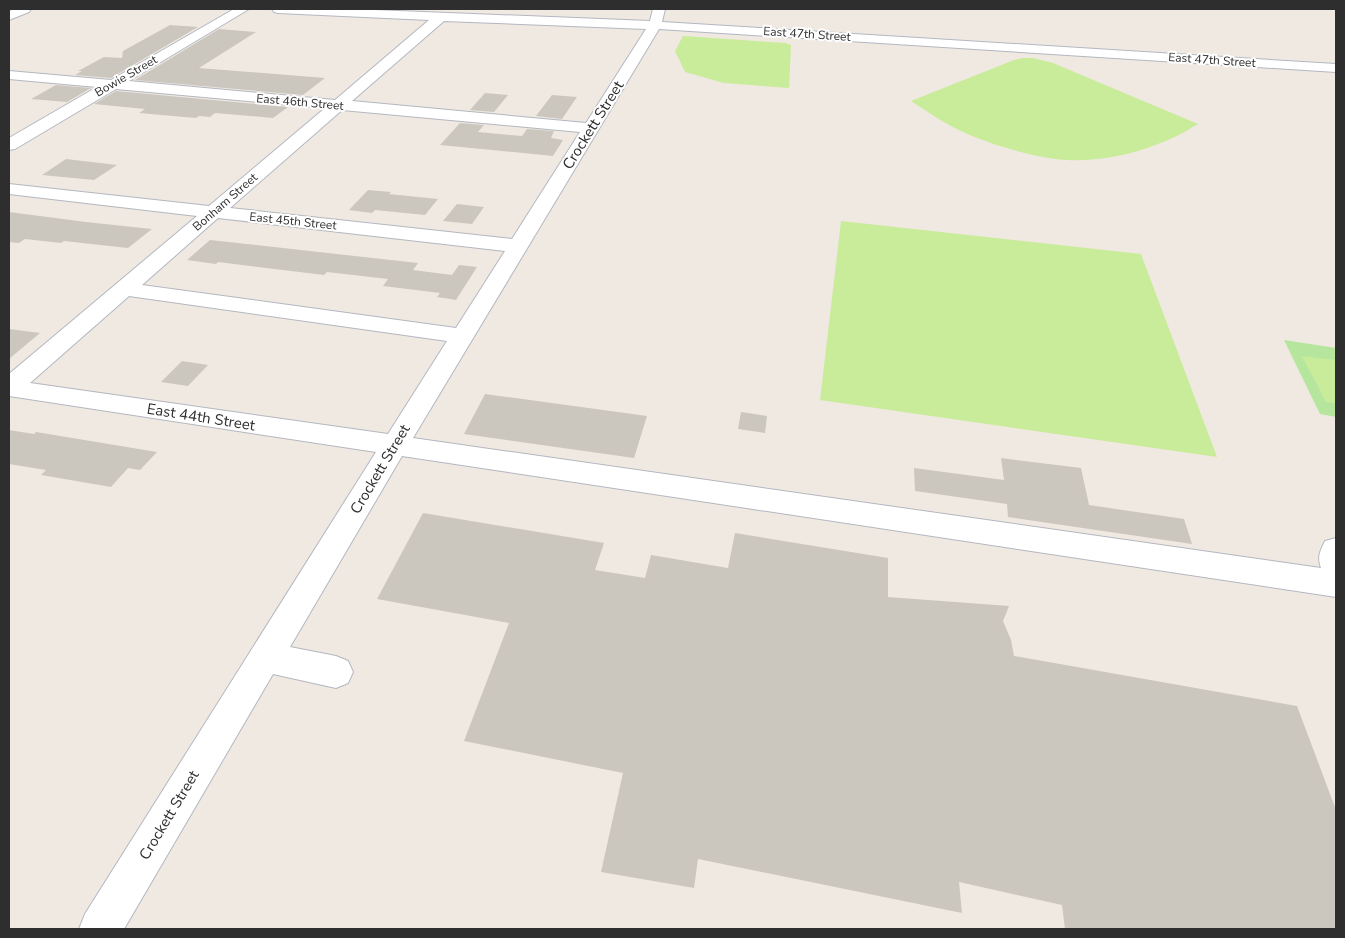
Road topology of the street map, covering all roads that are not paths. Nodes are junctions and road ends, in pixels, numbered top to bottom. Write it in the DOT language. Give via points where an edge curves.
graph roads {
  1 [pos="25,9"];
  2 [pos="244,9"];
  3 [pos="278,9"];
  4 [pos="9,16"];
  5 [pos="441,17"];
  6 [pos="657,17"];
  7 [pos="1333,71"];
  8 [pos="9,75"];
  9 [pos="112,84"];
  10 [pos="339,105"];
  11 [pos="592,128"];
  12 [pos="9,145"];
  13 [pos="9,189"];
  14 [pos="214,212"];
  15 [pos="518,246"];
  16 [pos="124,288"];
  17 [pos="462,336"];
  18 [pos="9,388"];
  19 [pos="394,446"];
  20 [pos="1336,550"];
  21 [pos="1336,568"];
  22 [pos="1336,584"];
  23 [pos="265,658"];
  24 [pos="336,672"];
  25 [pos="100,929"];
  1 -- 4 [label="street"];
  2 -- 9 [label="street, Bowie Street"];
  3 -- 5 [label="street, East 47th Street"];
  5 -- 6 [label="street, East 47th Street"];
  5 -- 10 [label="street, Bonham Street"];
  6 -- 7 [label="street, East 47th Street"];
  6 -- 11 [label="street, Crockett Street"];
  8 -- 9 [label="street, East 46th Street"];
  9 -- 10 [label="street, East 46th Street"];
  9 -- 12 [label="street, Bowie Street"];
  10 -- 11 [label="street, East 46th Street"];
  10 -- 14 [label="street, Bonham Street"];
  11 -- 15 [label="street, Crockett Street"];
  13 -- 14 [label="street, East 45th Street"];
  14 -- 15 [label="street, East 45th Street"];
  14 -- 16 [label="street, Bonham Street"];
  15 -- 17 [label="street, Crockett Street"];
  16 -- 17 [label="street"];
  16 -- 18 [label="street, Bonham Street"];
  17 -- 19 [label="street, Crockett Street"];
  18 -- 19 [label="street, East 44th Street"];
  19 -- 22 [label="street, East 44th Street"];
  19 -- 23 [label="street, Crockett Street"];
  20 -- 21 [label="street" via="1333,560"];
  23 -- 24 [label="street"];
  23 -- 25 [label="street, Crockett Street"];
}
